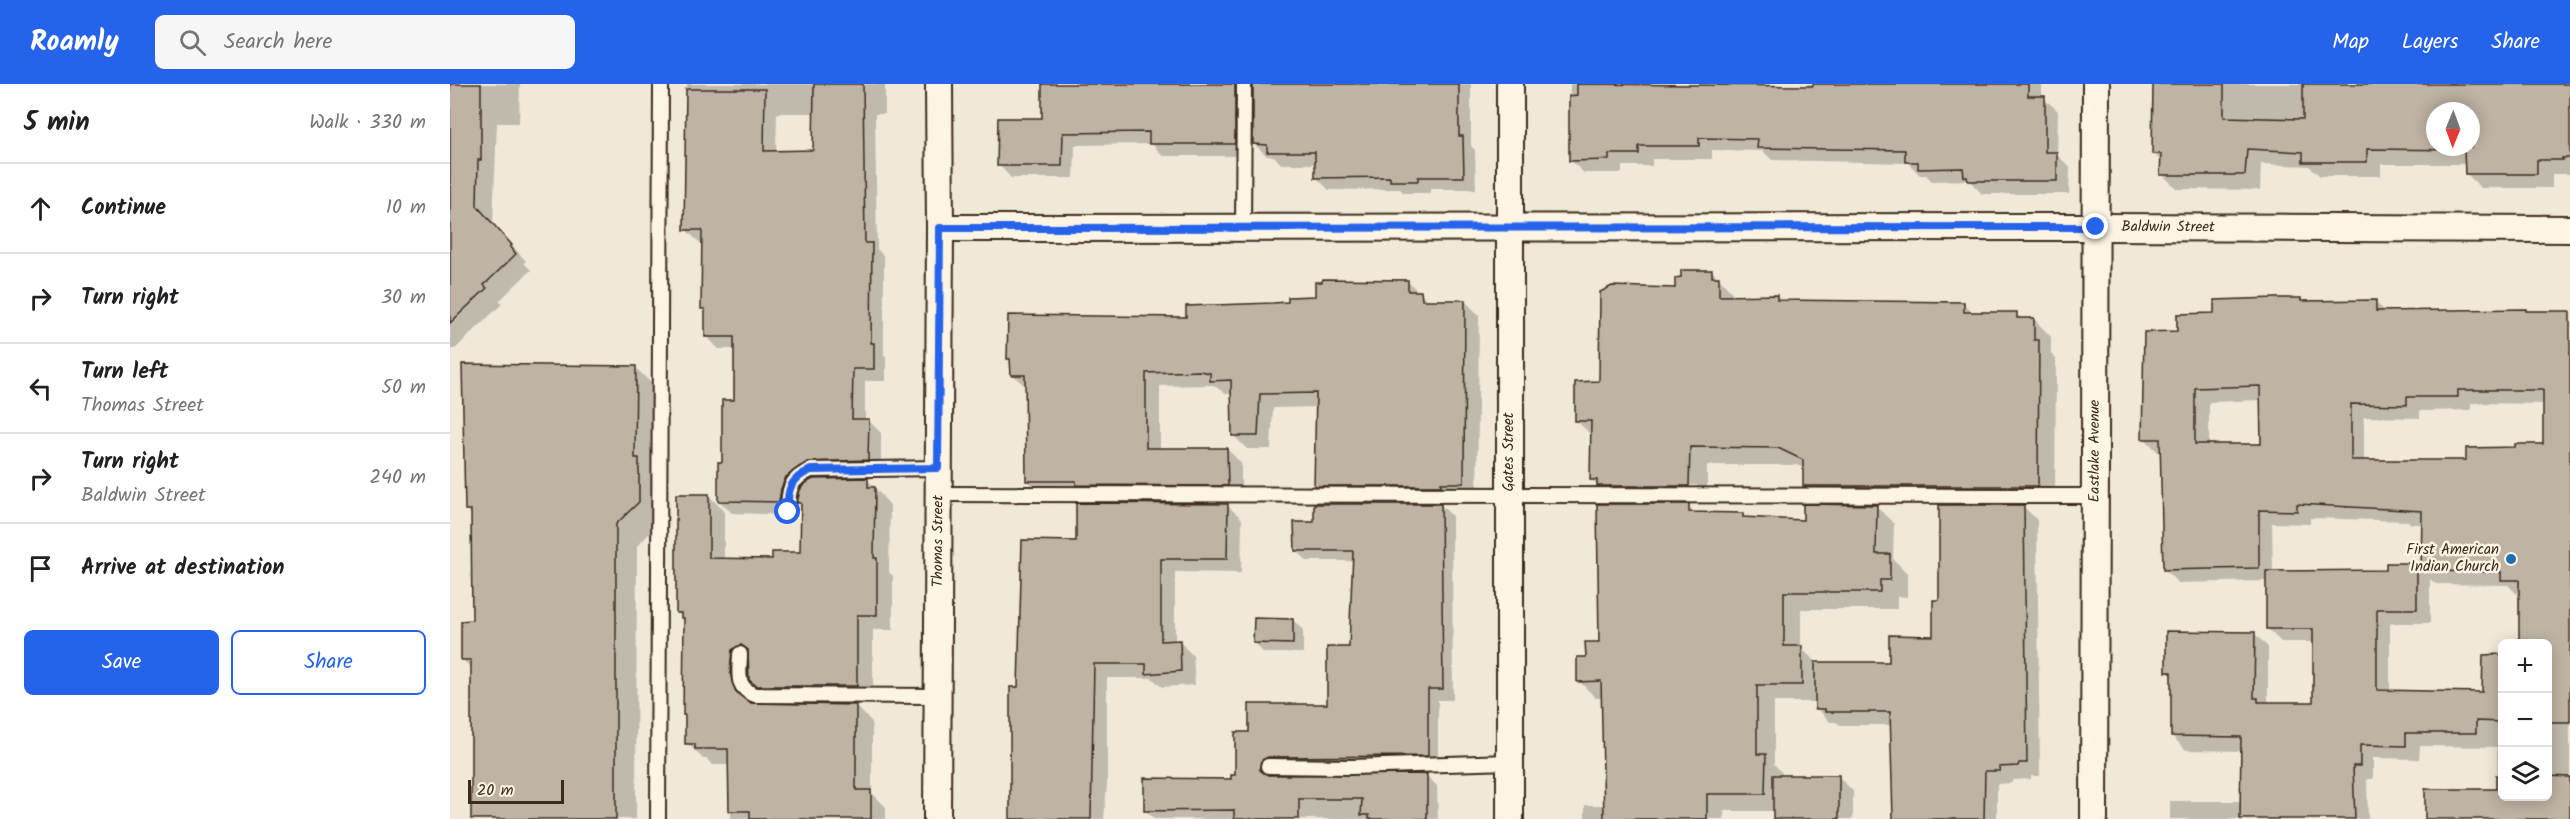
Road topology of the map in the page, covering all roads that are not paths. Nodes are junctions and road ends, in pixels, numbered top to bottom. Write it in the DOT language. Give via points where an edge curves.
graph roads {
  1 [pos="661,84"];
  2 [pos="939,84"];
  3 [pos="1244,84"];
  4 [pos="1510,84"];
  5 [pos="2096,84"];
  6 [pos="1243,227"];
  7 [pos="1510,227"];
  8 [pos="2096,227"];
  9 [pos="940,228"];
  10 [pos="2570,229"];
  11 [pos="938,468"];
  12 [pos="939,495"];
  13 [pos="1509,495"];
  14 [pos="2094,496"];
  15 [pos="788,512"];
  16 [pos="740,654"];
  17 [pos="937,696"];
  18 [pos="1510,762"];
  19 [pos="1269,766"];
  20 [pos="658,819"];
  21 [pos="936,819"];
  22 [pos="1510,819"];
  23 [pos="2094,819"];
  1 -- 20 [label="lane"];
  2 -- 9 [label="street, Thomas Street"];
  3 -- 6 [label="lane"];
  4 -- 7 [label="street, Gates Street"];
  5 -- 8 [label="street, Eastlake Avenue"];
  6 -- 7 [label="street, Baldwin Street"];
  6 -- 9 [label="street, Baldwin Street"];
  7 -- 8 [label="street, Baldwin Street"];
  7 -- 13 [label="street, Gates Street"];
  8 -- 10 [label="street, Baldwin Street"];
  8 -- 14 [label="street, Eastlake Avenue"];
  9 -- 11 [label="street, Thomas Street"];
  11 -- 12 [label="street, Thomas Street"];
  11 -- 15 [label="lane" via="811,470 800,474 788,491"];
  12 -- 13 [label="lane"];
  12 -- 17 [label="street, Thomas Street"];
  13 -- 14 [label="lane"];
  13 -- 18 [label="street, Gates Street"];
  14 -- 23 [label="street, Eastlake Avenue"];
  16 -- 17 [label="lane" via="740,684 754,695"];
  17 -- 21 [label="street, Thomas Street"];
  18 -- 19 [label="lane"];
  18 -- 22 [label="street, Gates Street"];
}
